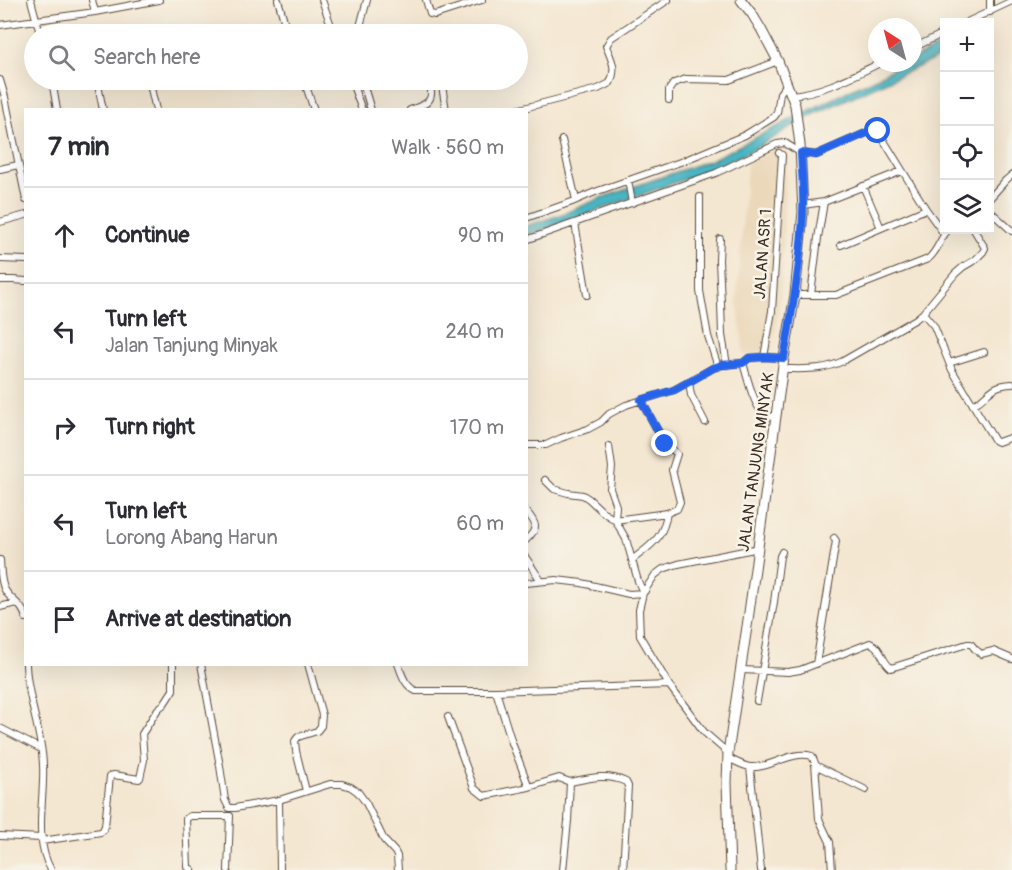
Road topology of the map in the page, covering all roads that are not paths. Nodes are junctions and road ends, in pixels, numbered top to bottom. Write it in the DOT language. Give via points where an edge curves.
graph roads {
  1 [pos="31,0"];
  2 [pos="92,0"];
  3 [pos="159,0"];
  4 [pos="278,0"];
  5 [pos="322,0"];
  6 [pos="367,0"];
  7 [pos="426,0"];
  8 [pos="482,0"];
  9 [pos="668,0"];
  10 [pos="741,0"];
  11 [pos="990,0"];
  12 [pos="1012,2"];
  13 [pos="95,12"];
  14 [pos="990,12"];
  15 [pos="976,18"];
  16 [pos="36,20"];
  17 [pos="37,24"];
  18 [pos="285,24"];
  19 [pos="330,24"];
  20 [pos="361,24"];
  21 [pos="0,25"];
  22 [pos="940,35"];
  23 [pos="922,44"];
  24 [pos="778,61"];
  25 [pos="868,69"];
  26 [pos="0,80"];
  27 [pos="787,84"];
  28 [pos="53,90"];
  29 [pos="99,90"];
  30 [pos="152,90"];
  31 [pos="307,90"];
  32 [pos="355,90"];
  33 [pos="365,90"];
  34 [pos="443,90"];
  35 [pos="431,92"];
  36 [pos="791,95"];
  37 [pos="368,98"];
  38 [pos="669,100"];
  39 [pos="359,102"];
  40 [pos="57,108"];
  41 [pos="103,108"];
  42 [pos="156,108"];
  43 [pos="313,108"];
  44 [pos="361,108"];
  45 [pos="370,108"];
  46 [pos="415,108"];
  47 [pos="446,108"];
  48 [pos="524,108"];
  49 [pos="9,118"];
  50 [pos="0,120"];
  51 [pos="562,140"];
  52 [pos="779,153"];
  53 [pos="801,153"];
  54 [pos="18,165"];
  55 [pos="0,169"];
  56 [pos="902,171"];
  57 [pos="1012,175"];
  58 [pos="628,181"];
  59 [pos="863,186"];
  60 [pos="24,191"];
  61 [pos="994,194"];
  62 [pos="700,197"];
  63 [pos="576,200"];
  64 [pos="632,201"];
  65 [pos="824,202"];
  66 [pos="803,205"];
  67 [pos="926,209"];
  68 [pos="994,215"];
  69 [pos="24,216"];
  70 [pos="528,217"];
  71 [pos="0,222"];
  72 [pos="575,223"];
  73 [pos="940,225"];
  74 [pos="882,228"];
  75 [pos="1012,231"];
  76 [pos="945,234"];
  77 [pos="976,234"];
  78 [pos="720,238"];
  79 [pos="528,239"];
  80 [pos="841,245"];
  81 [pos="0,259"];
  82 [pos="24,260"];
  83 [pos="0,280"];
  84 [pos="24,281"];
  85 [pos="588,295"];
  86 [pos="795,295"];
  87 [pos="811,295"];
  88 [pos="923,314"];
  89 [pos="984,352"];
  90 [pos="764,357"];
  91 [pos="784,358"];
  92 [pos="743,363"];
  93 [pos="949,363"];
  94 [pos="727,365"];
  95 [pos="717,367"];
  96 [pos="782,369"];
  97 [pos="689,382"];
  98 [pos="1012,384"];
  99 [pos="641,400"];
  100 [pos="973,405"];
  101 [pos="776,418"];
  102 [pos="705,422"];
  103 [pos="1012,437"];
  104 [pos="528,445"];
  105 [pos="609,446"];
  106 [pos="545,480"];
  107 [pos="667,513"];
  108 [pos="528,514"];
  109 [pos="615,520"];
  110 [pos="528,538"];
  111 [pos="834,538"];
  112 [pos="759,548"];
  113 [pos="783,552"];
  114 [pos="0,560"];
  115 [pos="632,560"];
  116 [pos="528,561"];
  117 [pos="541,581"];
  118 [pos="528,583"];
  119 [pos="644,592"];
  120 [pos="16,603"];
  121 [pos="0,607"];
  122 [pos="24,613"];
  123 [pos="1012,659"];
  124 [pos="816,664"];
  125 [pos="26,666"];
  126 [pos="173,666"];
  127 [pos="201,666"];
  128 [pos="309,666"];
  129 [pos="399,666"];
  130 [pos="741,670"];
  131 [pos="762,671"];
  132 [pos="669,685"];
  133 [pos="496,691"];
  134 [pos="757,701"];
  135 [pos="448,717"];
  136 [pos="0,728"];
  137 [pos="41,749"];
  138 [pos="728,756"];
  139 [pos="815,765"];
  140 [pos="750,767"];
  141 [pos="570,782"];
  142 [pos="529,787"];
  143 [pos="866,790"];
  144 [pos="306,791"];
  145 [pos="279,800"];
  146 [pos="229,808"];
  147 [pos="230,816"];
  148 [pos="0,836"];
  149 [pos="42,839"];
  150 [pos="51,870"];
  151 [pos="192,870"];
  152 [pos="228,870"];
  153 [pos="280,870"];
  154 [pos="398,870"];
  155 [pos="563,870"];
  156 [pos="623,870"];
  157 [pos="730,870"];
  158 [pos="761,870"];
  159 [pos="832,870"];
  1 -- 16 [label="street"];
  2 -- 13 [label="street"];
  3 -- 13 [label="street"];
  4 -- 18 [label="street"];
  5 -- 19 [label="street"];
  6 -- 20 [label="street"];
  7 -- 8 [label="street" via="430,14 435,15"];
  9 -- 48 [label="street" via="607,42 614,74 610,83"];
  10 -- 24 [label="main road, JALAN TANJUNG MINYAK"];
  11 -- 14 [label="street"];
  12 -- 14 [label="street"];
  13 -- 16 [label="street"];
  14 -- 15 [label="street"];
  16 -- 17 [label="street"];
  16 -- 21 [label="street"];
  22 -- 23 [label="street"];
  24 -- 27 [label="main road, JALAN TANJUNG MINYAK"];
  24 -- 38 [label="street" via="729,80 686,79 674,83"];
  25 -- 36 [label="street" via="826,88"];
  26 -- 49 [label="street"];
  27 -- 36 [label="main road, JALAN TANJUNG MINYAK"];
  27 -- 58 [label="street" via="780,93 774,117 745,135"];
  28 -- 40 [label="street"];
  29 -- 41 [label="street"];
  30 -- 42 [label="street"];
  31 -- 43 [label="street"];
  32 -- 39 [label="street"];
  33 -- 37 [label="street"];
  34 -- 47 [label="street"];
  35 -- 46 [label="street" via="429,102"];
  36 -- 53 [label="main road, JALAN TANJUNG MINYAK"];
  37 -- 39 [label="street"];
  37 -- 45 [label="street"];
  39 -- 44 [label="street"];
  49 -- 50 [label="street"];
  49 -- 54 [label="street"];
  51 -- 63 [label="street"];
  52 -- 90 [label="street, JALAN ASR 1" via="782,156 776,262"];
  53 -- 56 [label="street" via="816,155 873,130 878,131"];
  53 -- 64 [label="street" via="785,143 777,144 716,173"];
  53 -- 66 [label="main road, JALAN TANJUNG MINYAK"];
  54 -- 55 [label="street"];
  54 -- 60 [label="street"];
  56 -- 59 [label="street"];
  56 -- 67 [label="street"];
  57 -- 61 [label="street"];
  58 -- 63 [label="street"];
  58 -- 64 [label="street"];
  59 -- 65 [label="street"];
  59 -- 74 [label="street"];
  62 -- 95 [label="street" via="700,291"];
  63 -- 70 [label="street"];
  64 -- 72 [label="street"];
  65 -- 66 [label="street"];
  65 -- 87 [label="street"];
  66 -- 86 [label="main road, JALAN TANJUNG MINYAK"];
  67 -- 73 [label="street"];
  67 -- 74 [label="street"];
  68 -- 75 [label="street"];
  69 -- 71 [label="street"];
  72 -- 79 [label="street"];
  72 -- 85 [label="street"];
  74 -- 80 [label="street"];
  76 -- 87 [label="street" via="928,259 837,295"];
  77 -- 88 [label="street" via="985,248 983,252 955,274"];
  78 -- 94 [label="street" via="722,335"];
  81 -- 82 [label="street"];
  83 -- 84 [label="street"];
  86 -- 87 [label="street"];
  86 -- 91 [label="main road, JALAN TANJUNG MINYAK"];
  88 -- 93 [label="street" via="934,326"];
  88 -- 96 [label="street" via="831,367"];
  89 -- 93 [label="street"];
  90 -- 91 [label="street"];
  90 -- 92 [label="street" via="749,358"];
  91 -- 96 [label="main road, JALAN TANJUNG MINYAK"];
  92 -- 94 [label="street"];
  92 -- 101 [label="street" via="760,410"];
  93 -- 100 [label="street"];
  94 -- 95 [label="street"];
  95 -- 97 [label="street"];
  96 -- 101 [label="main road, JALAN TANJUNG MINYAK"];
  97 -- 99 [label="street"];
  97 -- 102 [label="street"];
  98 -- 100 [label="street" via="993,388"];
  99 -- 104 [label="street" via="609,414 588,429 546,445"];
  99 -- 107 [label="street" via="665,444 677,454 672,470 680,502 677,509"];
  100 -- 103 [label="street" via="995,441"];
  101 -- 112 [label="main road, JALAN TANJUNG MINYAK"];
  105 -- 109 [label="street"];
  106 -- 109 [label="street" via="554,489 583,495"];
  107 -- 109 [label="street"];
  107 -- 115 [label="street" via="659,537"];
  108 -- 110 [label="street" via="536,525"];
  109 -- 115 [label="street" via="626,538"];
  111 -- 124 [label="street"];
  112 -- 119 [label="street" via="668,567 655,575"];
  112 -- 130 [label="main road, JALAN TANJUNG MINYAK"];
  113 -- 131 [label="street"];
  114 -- 120 [label="street" via="2,583"];
  115 -- 119 [label="street"];
  116 -- 117 [label="street"];
  117 -- 118 [label="street"];
  117 -- 119 [label="street" via="582,583 629,594"];
  119 -- 132 [label="street" via="639,633"];
  120 -- 121 [label="street"];
  120 -- 122 [label="street"];
  123 -- 124 [label="street" via="993,651 981,654 967,644 891,668 878,647 870,643"];
  124 -- 131 [label="street" via="788,672"];
  125 -- 137 [label="street"];
  126 -- 149 [label="street" via="173,690 142,734 144,760 140,778 110,776 103,830"];
  127 -- 146 [label="street"];
  128 -- 144 [label="street" via="322,715 317,731 295,741"];
  129 -- 133 [label="street" via="412,690"];
  130 -- 131 [label="street"];
  130 -- 138 [label="main road, JALAN TANJUNG MINYAK"];
  131 -- 134 [label="street"];
  132 -- 133 [label="street"];
  132 -- 138 [label="street" via="704,732"];
  133 -- 142 [label="street"];
  135 -- 142 [label="street" via="478,793 489,796"];
  136 -- 137 [label="street"];
  137 -- 149 [label="street"];
  138 -- 140 [label="street"];
  138 -- 157 [label="main road, JALAN TANJUNG MINYAK"];
  139 -- 140 [label="street" via="812,756 801,755"];
  139 -- 143 [label="street"];
  139 -- 159 [label="street" via="819,819 830,842"];
  140 -- 158 [label="street"];
  141 -- 142 [label="street" via="559,778"];
  141 -- 155 [label="street"];
  141 -- 156 [label="street" via="600,776 626,782"];
  144 -- 145 [label="street"];
  144 -- 154 [label="street" via="342,784 358,792 384,840 398,856"];
  145 -- 146 [label="street"];
  145 -- 153 [label="street"];
  146 -- 147 [label="street"];
  147 -- 151 [label="street" via="186,819 188,867"];
  147 -- 152 [label="street"];
  148 -- 149 [label="street"];
  149 -- 150 [label="street"];
}
